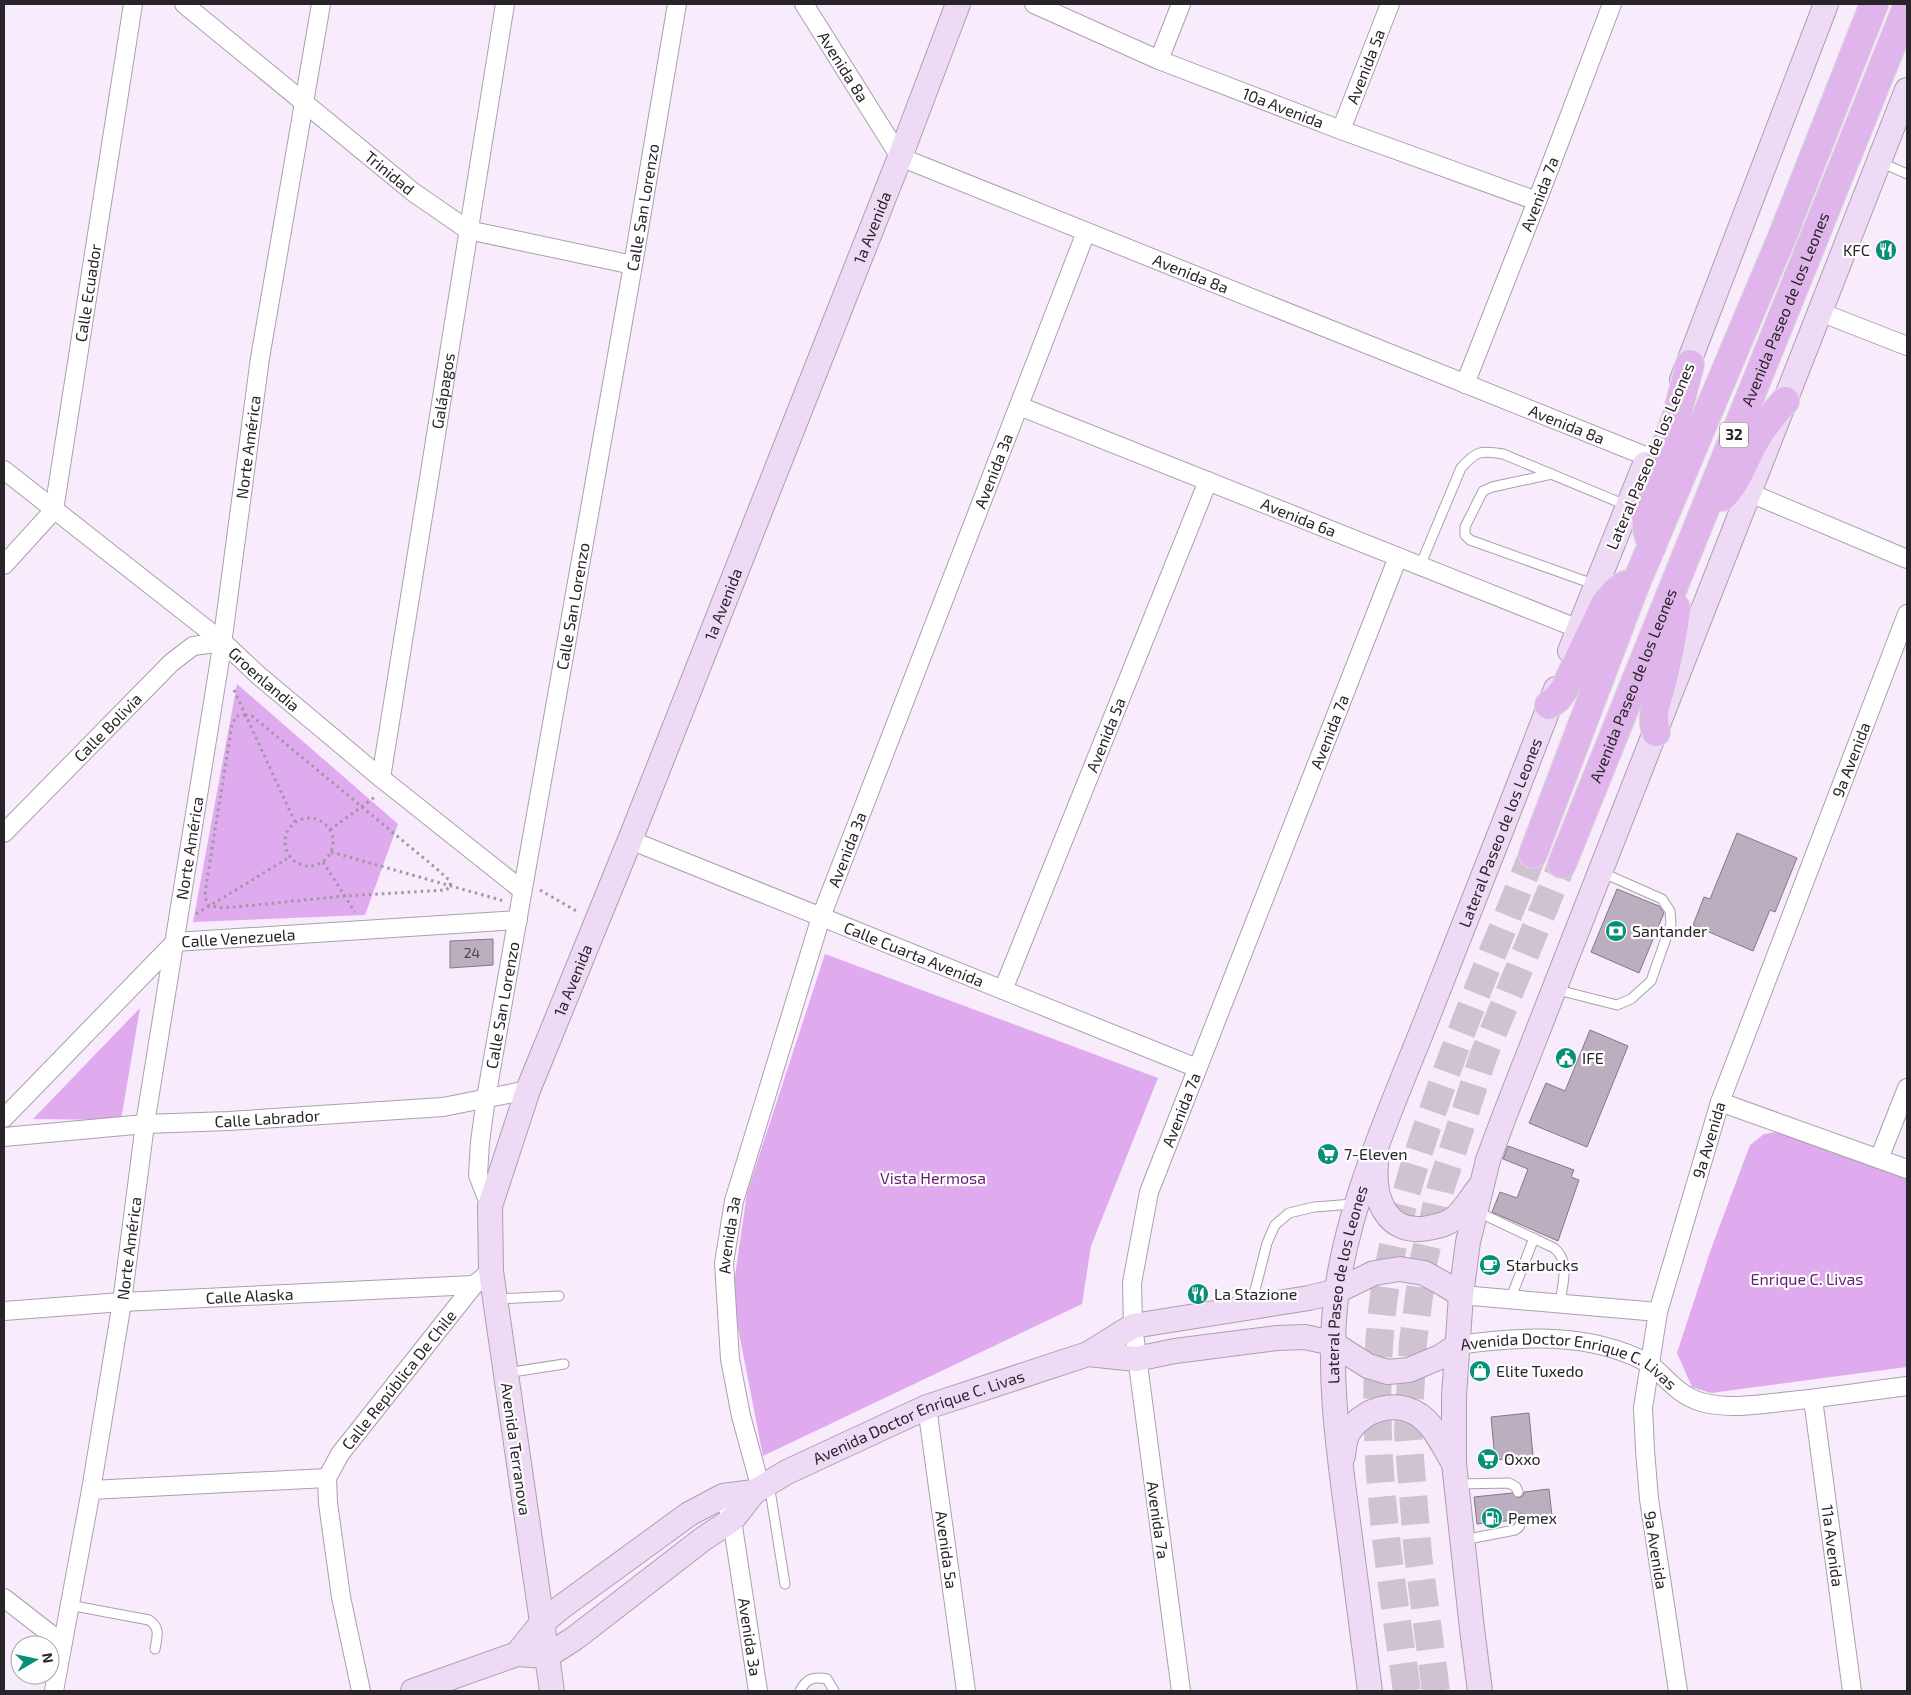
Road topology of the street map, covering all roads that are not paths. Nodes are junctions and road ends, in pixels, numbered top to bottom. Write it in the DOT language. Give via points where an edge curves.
graph roads {
  1 [pos="132,4"];
  2 [pos="184,4"];
  3 [pos="321,4"];
  4 [pos="505,4"];
  5 [pos="677,4"];
  6 [pos="805,4"];
  7 [pos="958,4"];
  8 [pos="1034,4"];
  9 [pos="1181,4"];
  10 [pos="1390,4"];
  11 [pos="1612,4"];
  12 [pos="1826,4"];
  13 [pos="1874,4"];
  14 [pos="1907,7"];
  15 [pos="1159,60"];
  16 [pos="1907,90"];
  17 [pos="305,104"];
  18 [pos="1341,130"];
  19 [pos="900,157"];
  20 [pos="1879,162"];
  21 [pos="1907,174"];
  22 [pos="1537,201"];
  23 [pos="468,230"];
  24 [pos="1086,232"];
  25 [pos="633,265"];
  26 [pos="1820,312"];
  27 [pos="1907,346"];
  28 [pos="1690,364"];
  29 [pos="1465,384"];
  30 [pos="1785,401"];
  31 [pos="1019,406"];
  32 [pos="1648,457"];
  33 [pos="4,470"];
  34 [pos="1552,474"];
  35 [pos="1208,481"];
  36 [pos="1750,493"];
  37 [pos="1629,506"];
  38 [pos="1704,508"];
  39 [pos="54,510"];
  40 [pos="1652,546"];
  41 [pos="1398,557"];
  42 [pos="1907,559"];
  43 [pos="4,565"];
  44 [pos="1420,566"];
  45 [pos="1674,581"];
  46 [pos="1636,582"];
  47 [pos="1596,585"];
  48 [pos="1907,614"];
  49 [pos="1579,629"];
  50 [pos="221,651"];
  51 [pos="1550,705"];
  52 [pos="1656,732"];
  53 [pos="385,782"];
  54 [pos="4,833"];
  55 [pos="630,840"];
  56 [pos="1533,854"];
  57 [pos="1562,864"];
  58 [pos="1601,872"];
  59 [pos="521,899"];
  60 [pos="821,917"];
  61 [pos="175,942"];
  62 [pos="1554,989"];
  63 [pos="1003,990"];
  64 [pos="1197,1068"];
  65 [pos="1907,1088"];
  66 [pos="528,1090"];
  67 [pos="486,1098"];
  68 [pos="1720,1102"];
  69 [pos="4,1118"];
  70 [pos="145,1124"];
  71 [pos="4,1137"];
  72 [pos="1377,1146"];
  73 [pos="1879,1159"];
  74 [pos="1907,1169"];
  75 [pos="1482,1184"];
  76 [pos="1357,1204"];
  77 [pos="490,1206"];
  78 [pos="1476,1211"];
  79 [pos="1534,1238"];
  80 [pos="483,1278"];
  81 [pos="1337,1291"];
  82 [pos="1461,1295"];
  83 [pos="559,1296"];
  84 [pos="495,1299"];
  85 [pos="1510,1300"];
  86 [pos="122,1302"];
  87 [pos="1560,1304"];
  88 [pos="1251,1307"];
  89 [pos="4,1310"];
  90 [pos="1658,1312"];
  91 [pos="1133,1326"];
  92 [pos="1332,1343"];
  93 [pos="1458,1345"];
  94 [pos="1088,1354"];
  95 [pos="1136,1360"];
  96 [pos="564,1364"];
  97 [pos="1649,1364"];
  98 [pos="506,1374"];
  99 [pos="1907,1386"];
  100 [pos="1814,1399"];
  101 [pos="927,1407"];
  102 [pos="1455,1474"];
  103 [pos="1342,1476"];
  104 [pos="327,1478"];
  105 [pos="761,1488"];
  106 [pos="91,1490"];
  107 [pos="1518,1492"];
  108 [pos="723,1496"];
  109 [pos="1522,1519"];
  110 [pos="732,1520"];
  111 [pos="1462,1540"];
  112 [pos="785,1584"];
  113 [pos="4,1598"];
  114 [pos="69,1606"];
  115 [pos="541,1624"];
  116 [pos="62,1643"];
  117 [pos="155,1649"];
  118 [pos="517,1654"];
  119 [pos="547,1656"];
  120 [pos="54,1691"];
  121 [pos="361,1691"];
  122 [pos="413,1691"];
  123 [pos="552,1691"];
  124 [pos="758,1691"];
  125 [pos="800,1691"];
  126 [pos="834,1691"];
  127 [pos="966,1691"];
  128 [pos="1181,1691"];
  129 [pos="1370,1691"];
  130 [pos="1480,1691"];
  131 [pos="1678,1691"];
  132 [pos="1852,1691"];
  1 -- 39 [label="street, Calle Ecuador"];
  2 -- 17 [label="street, Trinidad"];
  3 -- 17 [label="street, Norte América"];
  4 -- 23 [label="street, Galápagos"];
  5 -- 25 [label="street, Calle San Lorenzo"];
  6 -- 19 [label="street, Avenida 8a"];
  7 -- 19 [label="street, 1a Avenida"];
  8 -- 15 [label="street, 10a Avenida"];
  9 -- 15 [label="street"];
  10 -- 18 [label="street, Avenida 5a"];
  11 -- 22 [label="street, Avenida 7a"];
  12 -- 28 [label="street, Lateral Paseo de los Leones"];
  13 -- 40 [label="main road, Avenida Paseo de los Leones / 32" via="1782,237"];
  14 -- 38 [label="main road, Avenida Paseo de los Leones / 32"];
  15 -- 18 [label="street, 10a Avenida"];
  16 -- 20 [label="street"];
  17 -- 23 [label="street, Trinidad" via="413,192"];
  17 -- 50 [label="street, Norte América" via="260,358"];
  18 -- 22 [label="street, 10a Avenida"];
  19 -- 24 [label="street, Avenida 8a"];
  19 -- 55 [label="street, 1a Avenida"];
  20 -- 21 [label="lane"];
  20 -- 26 [label="street"];
  22 -- 29 [label="street, Avenida 7a"];
  23 -- 25 [label="street, Trinidad"];
  23 -- 53 [label="street, Galápagos"];
  24 -- 29 [label="street, Avenida 8a"];
  24 -- 31 [label="street, Avenida 3a"];
  25 -- 59 [label="street, Calle San Lorenzo"];
  26 -- 27 [label="street"];
  26 -- 30 [label="street"];
  28 -- 32 [label="street, Lateral Paseo de los Leones"];
  28 -- 40 [label="main road" via="1676,418 1648,496 1647,530"];
  29 -- 32 [label="street, Avenida 8a"];
  30 -- 36 [label="street"];
  30 -- 38 [label="main road" via="1756,439 1724,495"];
  31 -- 35 [label="street, Avenida 6a"];
  31 -- 60 [label="street, Avenida 3a"];
  32 -- 37 [label="street, Lateral Paseo de los Leones"];
  33 -- 39 [label="street, Groenlandia"];
  34 -- 37 [label="lane"];
  34 -- 44 [label="lane" via="1503,454 1486,451 1472,456 1461,468"];
  34 -- 47 [label="lane" via="1483,490 1465,527 1465,534 1470,540"];
  35 -- 41 [label="street, Avenida 6a"];
  35 -- 63 [label="street, Avenida 5a"];
  36 -- 42 [label="street"];
  36 -- 52 [label="street"];
  37 -- 47 [label="street, Lateral Paseo de los Leones"];
  38 -- 45 [label="main road, Avenida Paseo de los Leones / 32"];
  39 -- 43 [label="street"];
  39 -- 50 [label="street, Groenlandia"];
  40 -- 46 [label="main road, Avenida Paseo de los Leones / 32"];
  41 -- 44 [label="street, Avenida 6a"];
  41 -- 64 [label="street, Avenida 7a"];
  44 -- 49 [label="street, Avenida 6a"];
  45 -- 52 [label="main road" via="1677,598 1675,618 1654,715"];
  45 -- 57 [label="main road, Avenida Paseo de los Leones / 32"];
  46 -- 51 [label="main road" via="1616,591 1606,604 1565,688"];
  46 -- 56 [label="main road, Avenida Paseo de los Leones / 32"];
  47 -- 49 [label="street, Lateral Paseo de los Leones"];
  48 -- 68 [label="street, 9a Avenida"];
  49 -- 51 [label="street, Lateral Paseo de los Leones"];
  50 -- 53 [label="street, Groenlandia" via="258,675"];
  50 -- 54 [label="street, Calle Bolivia" via="193,646 171,663"];
  50 -- 61 [label="street, Norte América"];
  51 -- 72 [label="street, Lateral Paseo de los Leones"];
  52 -- 58 [label="street"];
  53 -- 59 [label="street, Groenlandia"];
  55 -- 60 [label="street, Calle Cuarta Avenida"];
  55 -- 66 [label="street, 1a Avenida"];
  58 -- 62 [label="street"];
  58 -- 62 [label="lane" via="1662,900 1670,910 1671,924 1651,981 1630,1000 1617,1004"];
  59 -- 61 [label="street, Calle Venezuela" via="366,930"];
  59 -- 67 [label="street, Calle San Lorenzo"];
  60 -- 63 [label="street, Calle Cuarta Avenida"];
  60 -- 105 [label="street, Avenida 3a" via="734,1201 724,1263 730,1358 741,1416"];
  61 -- 69 [label="street, Calle Venezuela"];
  61 -- 70 [label="street, Norte América"];
  62 -- 75 [label="street" via="1504,1117"];
  63 -- 64 [label="street, Calle Cuarta Avenida"];
  64 -- 91 [label="street, Avenida 7a" via="1149,1192 1132,1283"];
  65 -- 73 [label="street"];
  66 -- 67 [label="street, Calle Labrador"];
  66 -- 77 [label="street, 1a Avenida"];
  67 -- 70 [label="street, Calle Labrador" via="444,1107"];
  67 -- 77 [label="street, Calle San Lorenzo" via="478,1175"];
  68 -- 73 [label="street"];
  68 -- 90 [label="street, 9a Avenida"];
  70 -- 71 [label="street, Calle Labrador"];
  70 -- 86 [label="street, Norte América"];
  72 -- 75 [label="street" via="1374,1182 1379,1202 1389,1218 1405,1227 1422,1230 1440,1226 1455,1217"];
  72 -- 76 [label="street, Lateral Paseo de los Leones"];
  73 -- 74 [label="street"];
  75 -- 78 [label="street"];
  76 -- 81 [label="street, Lateral Paseo de los Leones"];
  76 -- 88 [label="lane" via="1314,1207 1289,1213 1275,1225 1267,1243"];
  77 -- 80 [label="street, Avenida Terranova"];
  78 -- 79 [label="lane"];
  78 -- 82 [label="street"];
  79 -- 85 [label="lane"];
  79 -- 87 [label="lane" via="1561,1253 1565,1262"];
  80 -- 84 [label="street, Avenida Terranova"];
  80 -- 86 [label="street, Calle Alaska"];
  80 -- 104 [label="street, Calle República De Chile" via="340,1454"];
  81 -- 82 [label="street, Avenida Doctor Enrique C. Livas" via="1374,1273 1400,1269 1424,1273"];
  81 -- 88 [label="street, Avenida Doctor Enrique C. Livas"];
  81 -- 92 [label="street, Lateral Paseo de los Leones"];
  82 -- 85 [label="street, Avenida Doctor Enrique C. Livas"];
  82 -- 93 [label="street"];
  83 -- 84 [label="lane"];
  84 -- 98 [label="street, Avenida Terranova"];
  85 -- 87 [label="street, Avenida Doctor Enrique C. Livas"];
  86 -- 89 [label="street, Calle Alaska"];
  86 -- 106 [label="street, Norte América"];
  87 -- 90 [label="street, Avenida Doctor Enrique C. Livas"];
  88 -- 91 [label="street, Avenida Doctor Enrique C. Livas"];
  90 -- 97 [label="street, 9a Avenida"];
  91 -- 94 [label="street, Avenida Doctor Enrique C. Livas"];
  91 -- 95 [label="street, Avenida 7a"];
  92 -- 93 [label="street, Avenida Doctor Enrique C. Livas" via="1368,1366 1388,1372 1409,1370 1440,1357"];
  92 -- 95 [label="street, Avenida Doctor Enrique C. Livas" via="1305,1337 1277,1338 1175,1351"];
  92 -- 103 [label="street, Lateral Paseo de los Leones"];
  93 -- 97 [label="street, Avenida Doctor Enrique C. Livas" via="1501,1338 1576,1340 1621,1350"];
  93 -- 102 [label="street" via="1454,1396"];
  94 -- 95 [label="street, Avenida Doctor Enrique C. Livas"];
  94 -- 101 [label="street, Avenida Doctor Enrique C. Livas"];
  95 -- 128 [label="street, Avenida 7a"];
  96 -- 98 [label="lane"];
  97 -- 100 [label="street, Avenida Doctor Enrique C. Livas" via="1678,1391 1699,1402 1723,1406"];
  97 -- 131 [label="street, 9a Avenida" via="1643,1408 1649,1499"];
  98 -- 115 [label="street, Avenida Terranova"];
  99 -- 100 [label="street, Avenida Doctor Enrique C. Livas"];
  100 -- 132 [label="street, 11a Avenida"];
  101 -- 105 [label="street, Avenida Doctor Enrique C. Livas" via="787,1472"];
  101 -- 127 [label="street, Avenida 5a"];
  102 -- 103 [label="street" via="1433,1428 1402,1407 1385,1407 1366,1414 1349,1430 1344,1445"];
  102 -- 107 [label="lane" via="1508,1483"];
  102 -- 111 [label="street"];
  103 -- 129 [label="street, Lateral Paseo de los Leones"];
  104 -- 106 [label="street"];
  104 -- 121 [label="street" via="341,1597"];
  105 -- 108 [label="street, Avenida Doctor Enrique C. Livas"];
  105 -- 110 [label="street, Avenida Doctor Enrique C. Livas"];
  105 -- 112 [label="lane"];
  106 -- 114 [label="street, Norte América"];
  108 -- 110 [label="street, Avenida 3a"];
  108 -- 115 [label="street, Avenida Doctor Enrique C. Livas" via="689,1514"];
  109 -- 111 [label="lane" via="1515,1530"];
  110 -- 119 [label="street, Avenida Doctor Enrique C. Livas"];
  110 -- 124 [label="street, Avenida 3a"];
  111 -- 130 [label="street"];
  113 -- 116 [label="street"];
  114 -- 116 [label="street, Norte América"];
  114 -- 117 [label="lane" via="149,1620 158,1631"];
  115 -- 118 [label="street, Avenida Doctor Enrique C. Livas"];
  115 -- 119 [label="street, Avenida Terranova"];
  116 -- 120 [label="street, Norte América"];
  118 -- 119 [label="street"];
  118 -- 122 [label="street"];
  119 -- 123 [label="street, Avenida Terranova"];
  125 -- 126 [label="lane" via="805,1682 816,1677 827,1680"];
}
